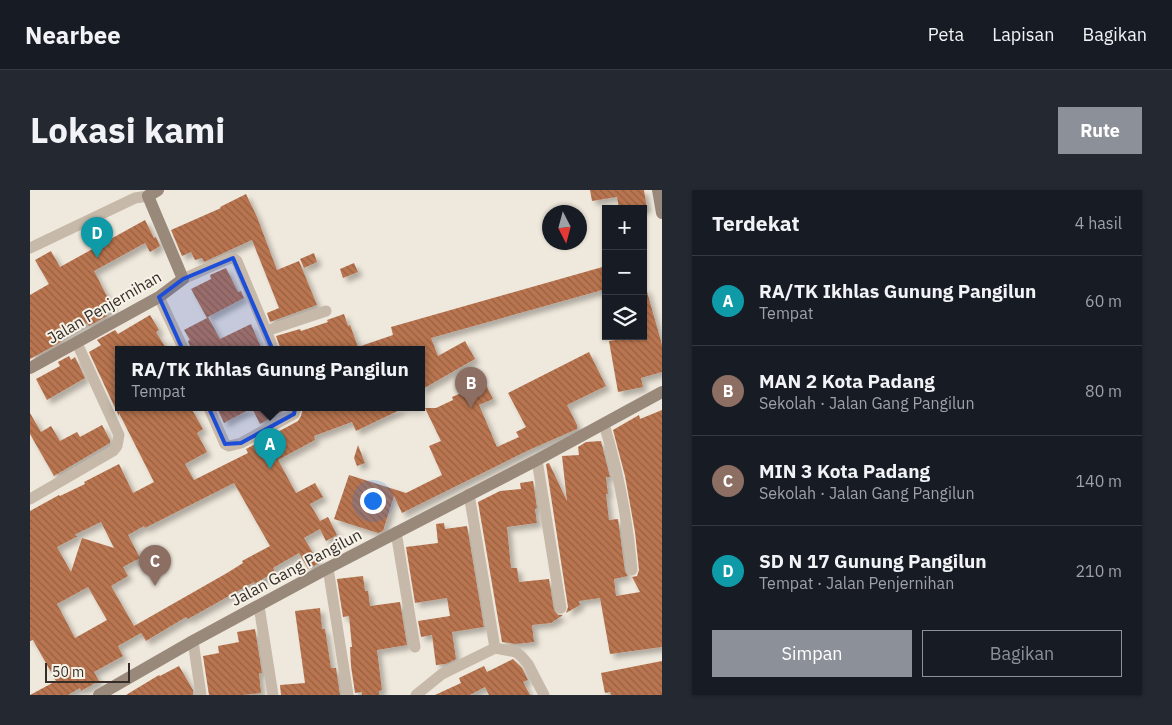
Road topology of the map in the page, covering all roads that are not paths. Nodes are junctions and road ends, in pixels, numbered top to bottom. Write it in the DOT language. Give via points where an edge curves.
graph roads {
  1 [pos="658,190"];
  2 [pos="153,193"];
  3 [pos="662,213"];
  4 [pos="30,248"];
  5 [pos="183,279"];
  6 [pos="159,298"];
  7 [pos="326,311"];
  8 [pos="266,331"];
  9 [pos="76,341"];
  10 [pos="182,346"];
  11 [pos="272,346"];
  12 [pos="30,368"];
  13 [pos="662,392"];
  14 [pos="210,411"];
  15 [pos="295,411"];
  16 [pos="604,424"];
  17 [pos="537,460"];
  18 [pos="469,494"];
  19 [pos="30,499"];
  20 [pos="396,532"];
  21 [pos="328,568"];
  22 [pos="632,570"];
  23 [pos="259,606"];
  24 [pos="561,608"];
  25 [pos="193,641"];
  26 [pos="415,647"];
  27 [pos="495,648"];
  28 [pos="104,694"];
  29 [pos="201,695"];
  30 [pos="273,695"];
  31 [pos="348,695"];
  32 [pos="416,695"];
  33 [pos="544,695"];
  1 -- 3 [label="street"];
  2 -- 4 [label="street" via="135,198"];
  2 -- 5 [label="street, Jalan Penjernihan"];
  5 -- 6 [label="street, Jalan Penjernihan"];
  5 -- 8 [label="street" via="234,258"];
  6 -- 9 [label="street, Jalan Penjernihan"];
  6 -- 10 [label="street"];
  7 -- 8 [label="street"];
  8 -- 11 [label="street"];
  9 -- 12 [label="street, Jalan Penjernihan"];
  9 -- 19 [label="street" via="119,435 119,442 113,451"];
  13 -- 16 [label="street, Jalan Gang Pangilun"];
  14 -- 15 [label="street" via="225,444 229,446 242,443"];
  16 -- 17 [label="street, Jalan Gang Pangilun"];
  16 -- 22 [label="street" via="615,462"];
  17 -- 18 [label="street, Jalan Gang Pangilun"];
  17 -- 24 [label="street"];
  18 -- 20 [label="street, Jalan Gang Pangilun"];
  18 -- 27 [label="street"];
  20 -- 21 [label="street, Jalan Gang Pangilun"];
  20 -- 26 [label="street"];
  21 -- 23 [label="street, Jalan Gang Pangilun"];
  21 -- 31 [label="street"];
  23 -- 25 [label="street, Jalan Gang Pangilun"];
  23 -- 30 [label="street"];
  25 -- 28 [label="street, Jalan Gang Pangilun"];
  25 -- 29 [label="street"];
  27 -- 32 [label="street" via="442,674"];
  27 -- 33 [label="street" via="516,652 522,657"];
}
